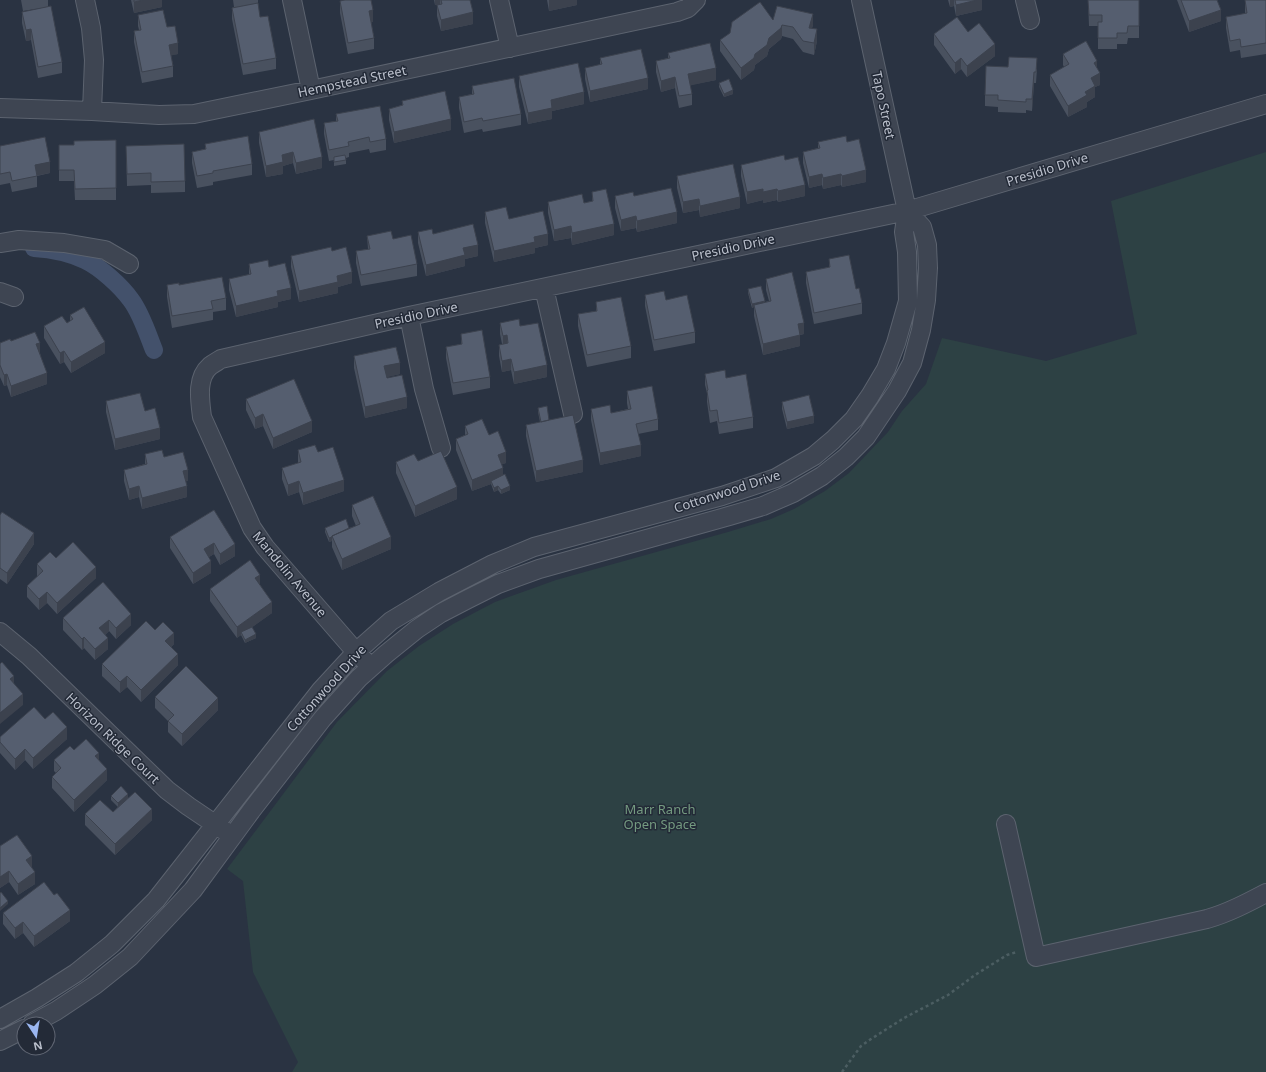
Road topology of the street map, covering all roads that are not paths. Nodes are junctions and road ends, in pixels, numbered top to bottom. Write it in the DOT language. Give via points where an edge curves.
graph roads {
  1 [pos="85,0"];
  2 [pos="292,0"];
  3 [pos="500,0"];
  4 [pos="696,0"];
  5 [pos="861,0"];
  6 [pos="1025,0"];
  7 [pos="1030,20"];
  8 [pos="510,48"];
  9 [pos="312,90"];
  10 [pos="1266,104"];
  11 [pos="0,108"];
  12 [pos="92,111"];
  13 [pos="907,210"];
  14 [pos="0,243"];
  15 [pos="129,264"];
  16 [pos="544,288"];
  17 [pos="409,316"];
  18 [pos="201,379"];
  19 [pos="573,414"];
  20 [pos="441,448"];
  21 [pos="0,632"];
  22 [pos="356,652"];
  23 [pos="371,666"];
  24 [pos="1006,824"];
  25 [pos="215,825"];
  26 [pos="233,836"];
  27 [pos="1266,893"];
  28 [pos="47,1016"];
  29 [pos="1,1017"];
  30 [pos="12,1035"];
  1 -- 12 [label="street" via="94,60"];
  2 -- 9 [label="street"];
  3 -- 8 [label="street"];
  4 -- 8 [label="street, Hempstead Street" via="688,8 677,12"];
  5 -- 13 [label="street, Tapo Street"];
  6 -- 7 [label="street"];
  8 -- 9 [label="street, Hempstead Street"];
  9 -- 12 [label="street, Hempstead Street" via="194,114 159,115"];
  10 -- 13 [label="street, Presidio Drive"];
  11 -- 12 [label="street, Hempstead Street"];
  13 -- 16 [label="street, Presidio Drive"];
  13 -- 22 [label="street, Cottonwood Drive" via="904,232 908,301 896,343 886,369 854,419 814,456 776,478 722,496 534,547 493,564 391,621"];
  13 -- 23 [label="street, Cottonwood Drive" via="922,227 927,245 927,294 921,330 912,363 897,391 866,436 846,457 822,476 793,493 763,506 539,569 498,584 417,629"];
  14 -- 15 [label="street" via="18,240 64,243 105,250"];
  16 -- 17 [label="street, Presidio Drive"];
  16 -- 19 [label="street"];
  17 -- 18 [label="street, Presidio Drive" via="221,359 210,366"];
  17 -- 20 [label="street" via="424,389"];
  18 -- 22 [label="street, Mandolin Avenue" via="202,417 252,528 265,547"];
  21 -- 25 [label="street, Horizon Ridge Court" via="29,656 167,790"];
  22 -- 23 [label="street, Mandolin Avenue"];
  22 -- 25 [label="street, Cottonwood Drive" via="321,690"];
  23 -- 26 [label="street, Cottonwood Drive" via="323,718"];
  24 -- 27 [label="street" via="1036,957 1207,919 1240,907"];
  25 -- 26 [label="street, Horizon Ridge Court"];
  25 -- 29 [label="street, Cottonwood Drive" via="156,900 112,944 76,973"];
  26 -- 28 [label="street, Cottonwood Drive" via="193,890 130,957 95,985"];
  29 -- 30 [label="street"];
}
